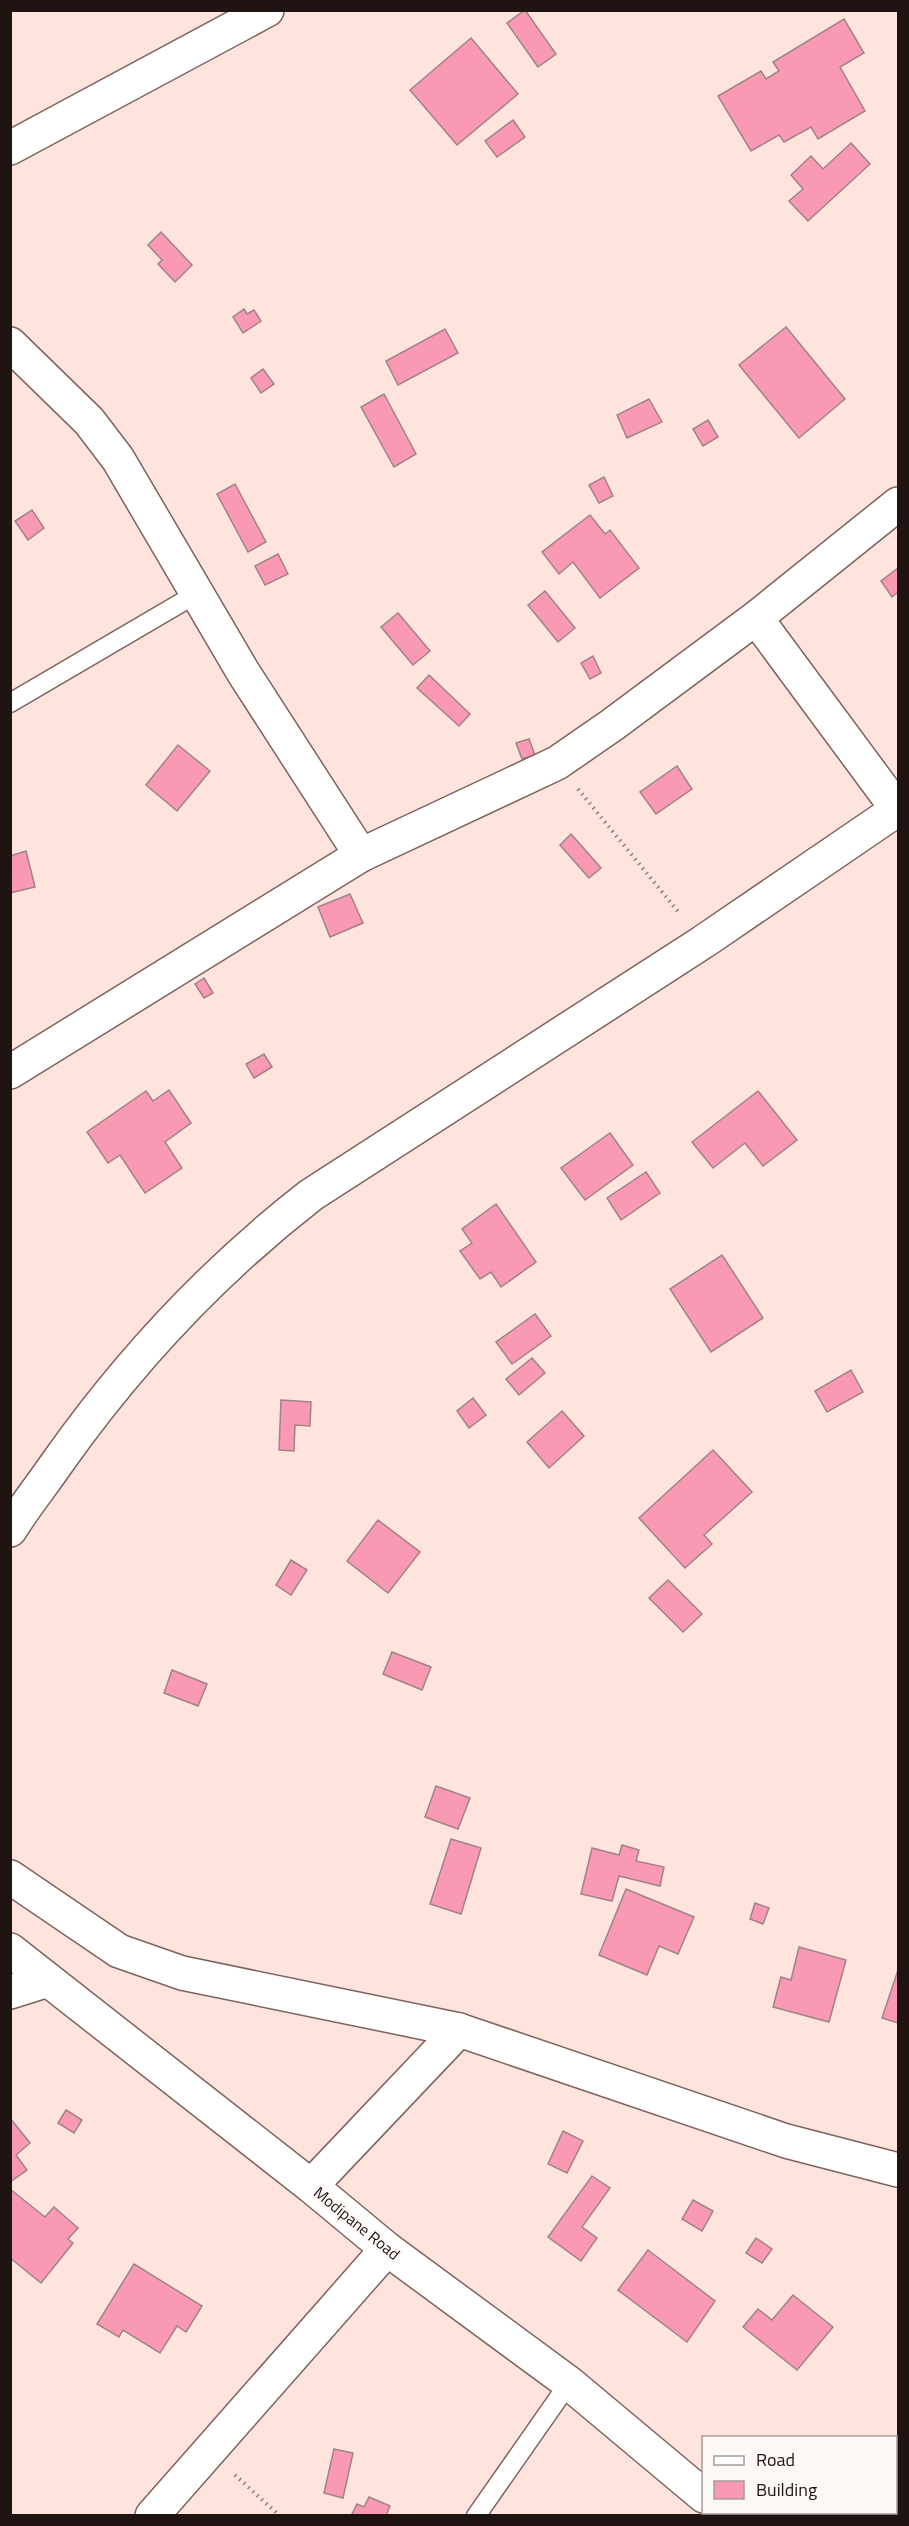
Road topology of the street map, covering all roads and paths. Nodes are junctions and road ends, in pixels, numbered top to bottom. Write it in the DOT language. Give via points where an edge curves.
graph roads {
  1 [pos="267,10"];
  2 [pos="10,148"];
  3 [pos="10,344"];
  4 [pos="898,504"];
  5 [pos="196,594"];
  6 [pos="756,618"];
  7 [pos="10,702"];
  8 [pos="557,763"];
  9 [pos="898,809"];
  10 [pos="361,855"];
  11 [pos="703,942"];
  12 [pos="10,1072"];
  13 [pos="10,1530"];
  14 [pos="10,1877"];
  15 [pos="10,1950"];
  16 [pos="48,1980"];
  17 [pos="10,1992"];
  18 [pos="459,2030"];
  19 [pos="898,2170"];
  20 [pos="311,2186"];
  21 [pos="387,2249"];
  22 [pos="569,2383"];
  23 [pos="210,2452"];
  24 [pos="702,2494"];
  25 [pos="152,2516"];
  26 [pos="280,2516"];
  27 [pos="476,2516"];
  1 -- 2 [label="street"];
  3 -- 5 [label="street" via="89,421 118,459"];
  4 -- 6 [label="street"];
  5 -- 7 [label="lane"];
  5 -- 10 [label="street"];
  6 -- 8 [label="street"];
  6 -- 9 [label="street"];
  8 -- 10 [label="street"];
  8 -- 11 [label="path"];
  9 -- 11 [label="street"];
  10 -- 12 [label="street"];
  11 -- 13 [label="street" via="311,1195 270,1227 175,1316 96,1408"];
  14 -- 18 [label="street" via="119,1951 182,1973"];
  15 -- 16 [label="street, Modipane Road"];
  16 -- 17 [label="street"];
  16 -- 20 [label="street, Modipane Road"];
  18 -- 19 [label="street" via="786,2141"];
  18 -- 20 [label="street"];
  20 -- 21 [label="street, Modipane Road"];
  21 -- 22 [label="street, Modipane Road"];
  21 -- 23 [label="street"];
  22 -- 24 [label="street, Modipane Road"];
  22 -- 27 [label="lane"];
  23 -- 25 [label="street"];
  23 -- 26 [label="path"];
}
